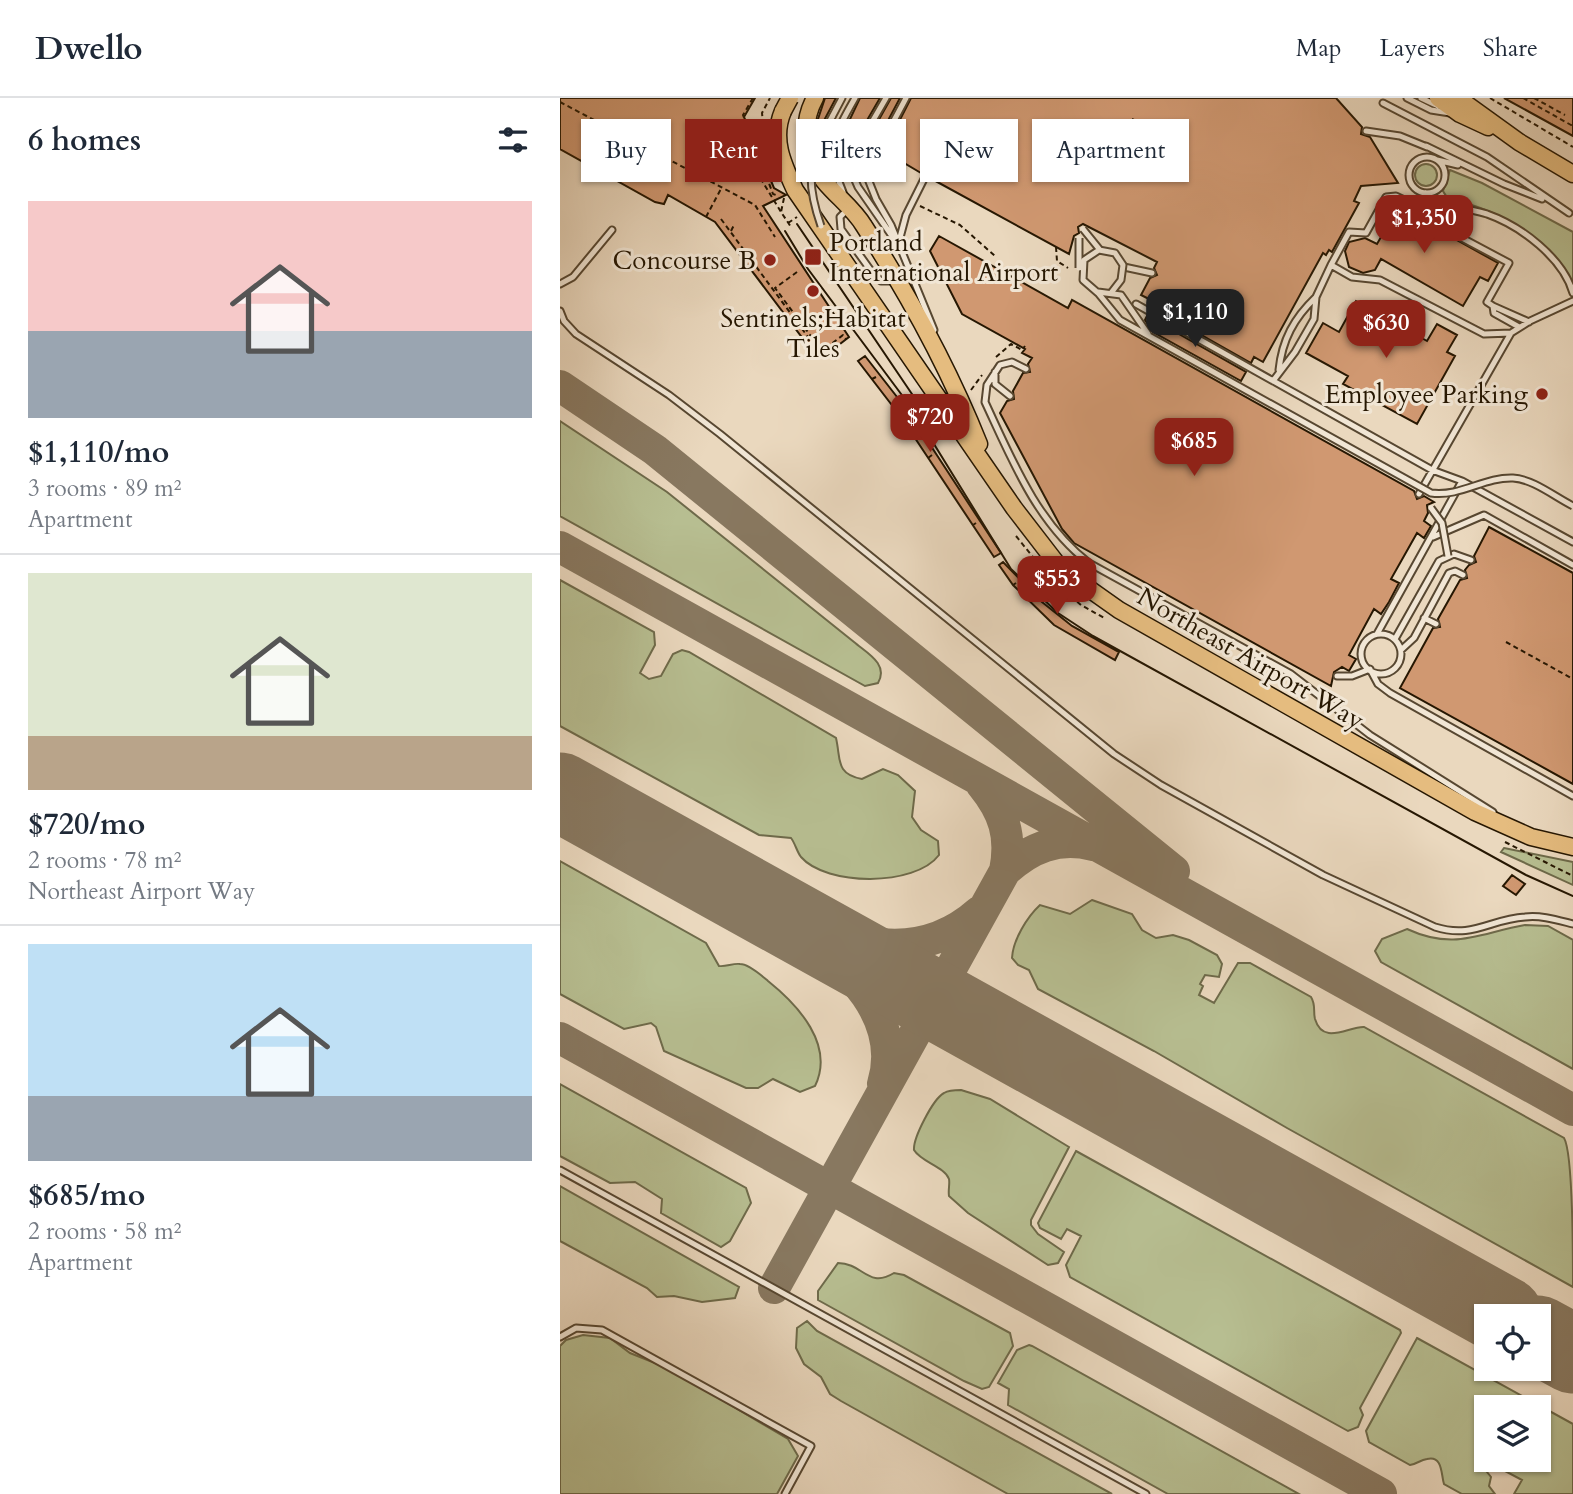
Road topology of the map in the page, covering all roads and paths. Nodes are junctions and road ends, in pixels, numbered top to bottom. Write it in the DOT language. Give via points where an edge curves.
graph roads {
  1 [pos="753,98"];
  2 [pos="770,98"];
  3 [pos="790,98"];
  4 [pos="815,98"];
  5 [pos="842,98"];
  6 [pos="855,98"];
  7 [pos="886,98"];
  8 [pos="906,98"];
  9 [pos="1407,98"];
  10 [pos="1421,98"];
  11 [pos="1438,98"];
  12 [pos="1490,98"];
  13 [pos="1523,98"];
  14 [pos="1534,98"];
  15 [pos="560,102"];
  16 [pos="1383,103"];
  17 [pos="1459,106"];
  18 [pos="1565,115"];
  19 [pos="762,119"];
  20 [pos="1573,121"];
  21 [pos="1366,131"];
  22 [pos="1426,146"];
  23 [pos="1573,147"];
  24 [pos="1436,159"];
  25 [pos="1468,167"];
  26 [pos="1573,174"];
  27 [pos="763,182"];
  28 [pos="922,182"];
  29 [pos="722,187"];
  30 [pos="785,193"];
  31 [pos="1426,193"];
  32 [pos="779,196"];
  33 [pos="912,203"];
  34 [pos="850,206"];
  35 [pos="780,210"];
  36 [pos="1571,214"];
  37 [pos="706,217"];
  38 [pos="721,219"];
  39 [pos="734,225"];
  40 [pos="821,226"];
  41 [pos="791,227"];
  42 [pos="1083,229"];
  43 [pos="611,230"];
  44 [pos="731,232"];
  45 [pos="775,237"];
  46 [pos="894,238"];
  47 [pos="1079,238"];
  48 [pos="898,245"];
  49 [pos="1056,247"];
  50 [pos="1100,250"];
  51 [pos="995,256"];
  52 [pos="1331,265"];
  53 [pos="1124,267"];
  54 [pos="1068,268"];
  55 [pos="797,272"];
  56 [pos="1152,273"];
  57 [pos="560,284"];
  58 [pos="1111,293"];
  59 [pos="1573,293"];
  60 [pos="1316,297"];
  61 [pos="1573,301"];
  62 [pos="1136,304"];
  63 [pos="1493,306"];
  64 [pos="560,311"];
  65 [pos="1529,321"];
  66 [pos="1519,327"];
  67 [pos="838,334"];
  68 [pos="1511,334"];
  69 [pos="1149,336"];
  70 [pos="808,337"];
  71 [pos="840,337"];
  72 [pos="846,339"];
  73 [pos="1279,370"];
  74 [pos="876,377"];
  75 [pos="872,379"];
  76 [pos="1273,381"];
  77 [pos="954,383"];
  78 [pos="1010,396"];
  79 [pos="932,455"];
  80 [pos="928,458"];
  81 [pos="988,466"];
  82 [pos="1432,470"];
  83 [pos="1462,481"];
  84 [pos="1419,494"];
  85 [pos="1573,506"];
  86 [pos="1431,508"];
  87 [pos="976,523"];
  88 [pos="973,525"];
  89 [pos="1430,540"];
  90 [pos="1573,542"];
  91 [pos="1448,555"];
  92 [pos="1471,560"];
  93 [pos="1573,565"];
  94 [pos="1119,568"];
  95 [pos="1462,575"];
  96 [pos="1113,576"];
  97 [pos="1016,583"];
  98 [pos="1013,585"];
  99 [pos="1424,618"];
  100 [pos="1436,624"];
  101 [pos="1377,634"];
  102 [pos="1395,639"];
  103 [pos="1506,642"];
  104 [pos="1401,650"];
  105 [pos="1371,670"];
  106 [pos="1337,676"];
  107 [pos="1573,679"];
  108 [pos="1573,796"];
  109 [pos="1531,837"];
  110 [pos="1573,848"];
  111 [pos="1573,924"];
  112 [pos="560,1170"];
  113 [pos="560,1337"];
  114 [pos="785,1494"];
  115 [pos="1146,1494"];
  1 -- 32 [label="path" via="743,115 773,194"];
  2 -- 19 [label="path"];
  3 -- 40 [label="main road, Northeast Airport Way, bridge" via="778,128 783,164"];
  4 -- 34 [label="main road" via="806,125 812,161 833,194"];
  5 -- 40 [label="lane, bridge" via="810,169 810,195"];
  6 -- 34 [label="lane" via="833,142 836,175"];
  7 -- 46 [label="lane" via="857,148 851,171"];
  8 -- 46 [label="lane" via="868,175"];
  9 -- 17 [label="lane" via="1431,110"];
  10 -- 17 [label="lane"];
  11 -- 17 [label="main road"];
  12 -- 23 [label="path"];
  13 -- 20 [label="path" via="1571,125"];
  14 -- 18 [label="path"];
  15 -- 29 [label="path"];
  16 -- 36 [label="lane" via="1487,157"];
  17 -- 26 [label="main road"];
  21 -- 22 [label="lane"];
  22 -- 24 [label="lane"];
  22 -- 25 [label="lane"];
  24 -- 25 [label="lane"];
  24 -- 31 [label="lane" via="1445,178 1439,188"];
  24 -- 31 [label="lane" via="1419,158 1409,171 1413,187"];
  25 -- 36 [label="lane"];
  27 -- 35 [label="path"];
  28 -- 33 [label="lane"];
  29 -- 37 [label="path"];
  29 -- 45 [label="path" via="755,205"];
  30 -- 35 [label="path"];
  31 -- 59 [label="lane" via="1438,201 1490,215 1530,237 1561,269"];
  33 -- 48 [label="lane"];
  33 -- 51 [label="path" via="960,225"];
  34 -- 77 [label="main road"];
  35 -- 41 [label="path"];
  38 -- 44 [label="path"];
  39 -- 44 [label="path"];
  40 -- 81 [label="main road, Northeast Airport Way"];
  42 -- 50 [label="lane, bridge"];
  43 -- 57 [label="lane" via="573,277"];
  44 -- 70 [label="path"];
  46 -- 48 [label="lane"];
  47 -- 53 [label="lane, bridge" via="1080,275 1094,290 1114,291"];
  48 -- 77 [label="lane"];
  49 -- 54 [label="path" via="1057,261"];
  50 -- 53 [label="lane, bridge" via="1114,253"];
  50 -- 58 [label="lane, bridge" via="1085,260 1082,274 1093,290"];
  52 -- 60 [label="lane"];
  52 -- 63 [label="lane" via="1349,232 1366,233 1387,197 1396,196 1451,222 1462,238 1509,263 1488,302"];
  52 -- 68 [label="lane" via="1352,277 1380,280 1484,334"];
  53 -- 56 [label="lane"];
  55 -- 71 [label="path" via="775,288 822,351"];
  58 -- 69 [label="lane, bridge" via="1127,300"];
  58 -- 69 [label="lane, bridge" via="1123,275 1120,259 1105,250 1089,255 1082,273 1087,286 1120,320"];
  60 -- 73 [label="lane" via="1314,319"];
  60 -- 73 [label="lane" via="1300,312 1282,345"];
  61 -- 65 [label="lane"];
  62 -- 76 [label="lane"];
  63 -- 65 [label="lane"];
  63 -- 66 [label="lane" via="1494,313"];
  64 -- 111 [label="lane" via="576,334 720,434 1114,754 1161,785 1323,875 1435,927 1474,931 1525,917"];
  65 -- 66 [label="lane"];
  66 -- 68 [label="lane"];
  67 -- 71 [label="path"];
  68 -- 82 [label="lane"];
  69 -- 85 [label="lane, bridge" via="1431,493 1460,492 1513,478"];
  71 -- 72 [label="path"];
  73 -- 76 [label="lane"];
  74 -- 75 [label="path"];
  76 -- 82 [label="lane"];
  77 -- 81 [label="main road"];
  78 -- 96 [label="lane" via="995,384 996,371 1006,363 1025,369 1012,362 1000,365 987,384 985,402 1048,524 1067,546"];
  79 -- 80 [label="path"];
  81 -- 109 [label="main road, Northeast Airport Way" via="1042,548 1086,588 1382,761"];
  82 -- 83 [label="lane"];
  82 -- 84 [label="lane"];
  83 -- 89 [label="lane"];
  83 -- 90 [label="lane"];
  86 -- 91 [label="lane, bridge" via="1441,523"];
  87 -- 88 [label="path"];
  89 -- 93 [label="lane" via="1484,515"];
  89 -- 101 [label="lane"];
  91 -- 92 [label="lane"];
  91 -- 102 [label="lane" via="1439,561"];
  94 -- 96 [label="lane"];
  95 -- 99 [label="lane" via="1449,573"];
  96 -- 109 [label="lane" via="1291,674 1370,735"];
  97 -- 98 [label="path"];
  99 -- 100 [label="lane"];
  99 -- 104 [label="lane"];
  101 -- 102 [label="lane"];
  101 -- 105 [label="lane" via="1363,646 1362,659"];
  102 -- 104 [label="lane"];
  103 -- 107 [label="path"];
  104 -- 105 [label="lane" via="1395,668 1384,673"];
  105 -- 106 [label="lane"];
  105 -- 108 [label="lane" via="1378,684 1390,693"];
  109 -- 110 [label="main road, Northeast Airport Way"];
  112 -- 115 [label="lane"];
  113 -- 114 [label="lane" via="576,1328 603,1330 811,1446"];
}
